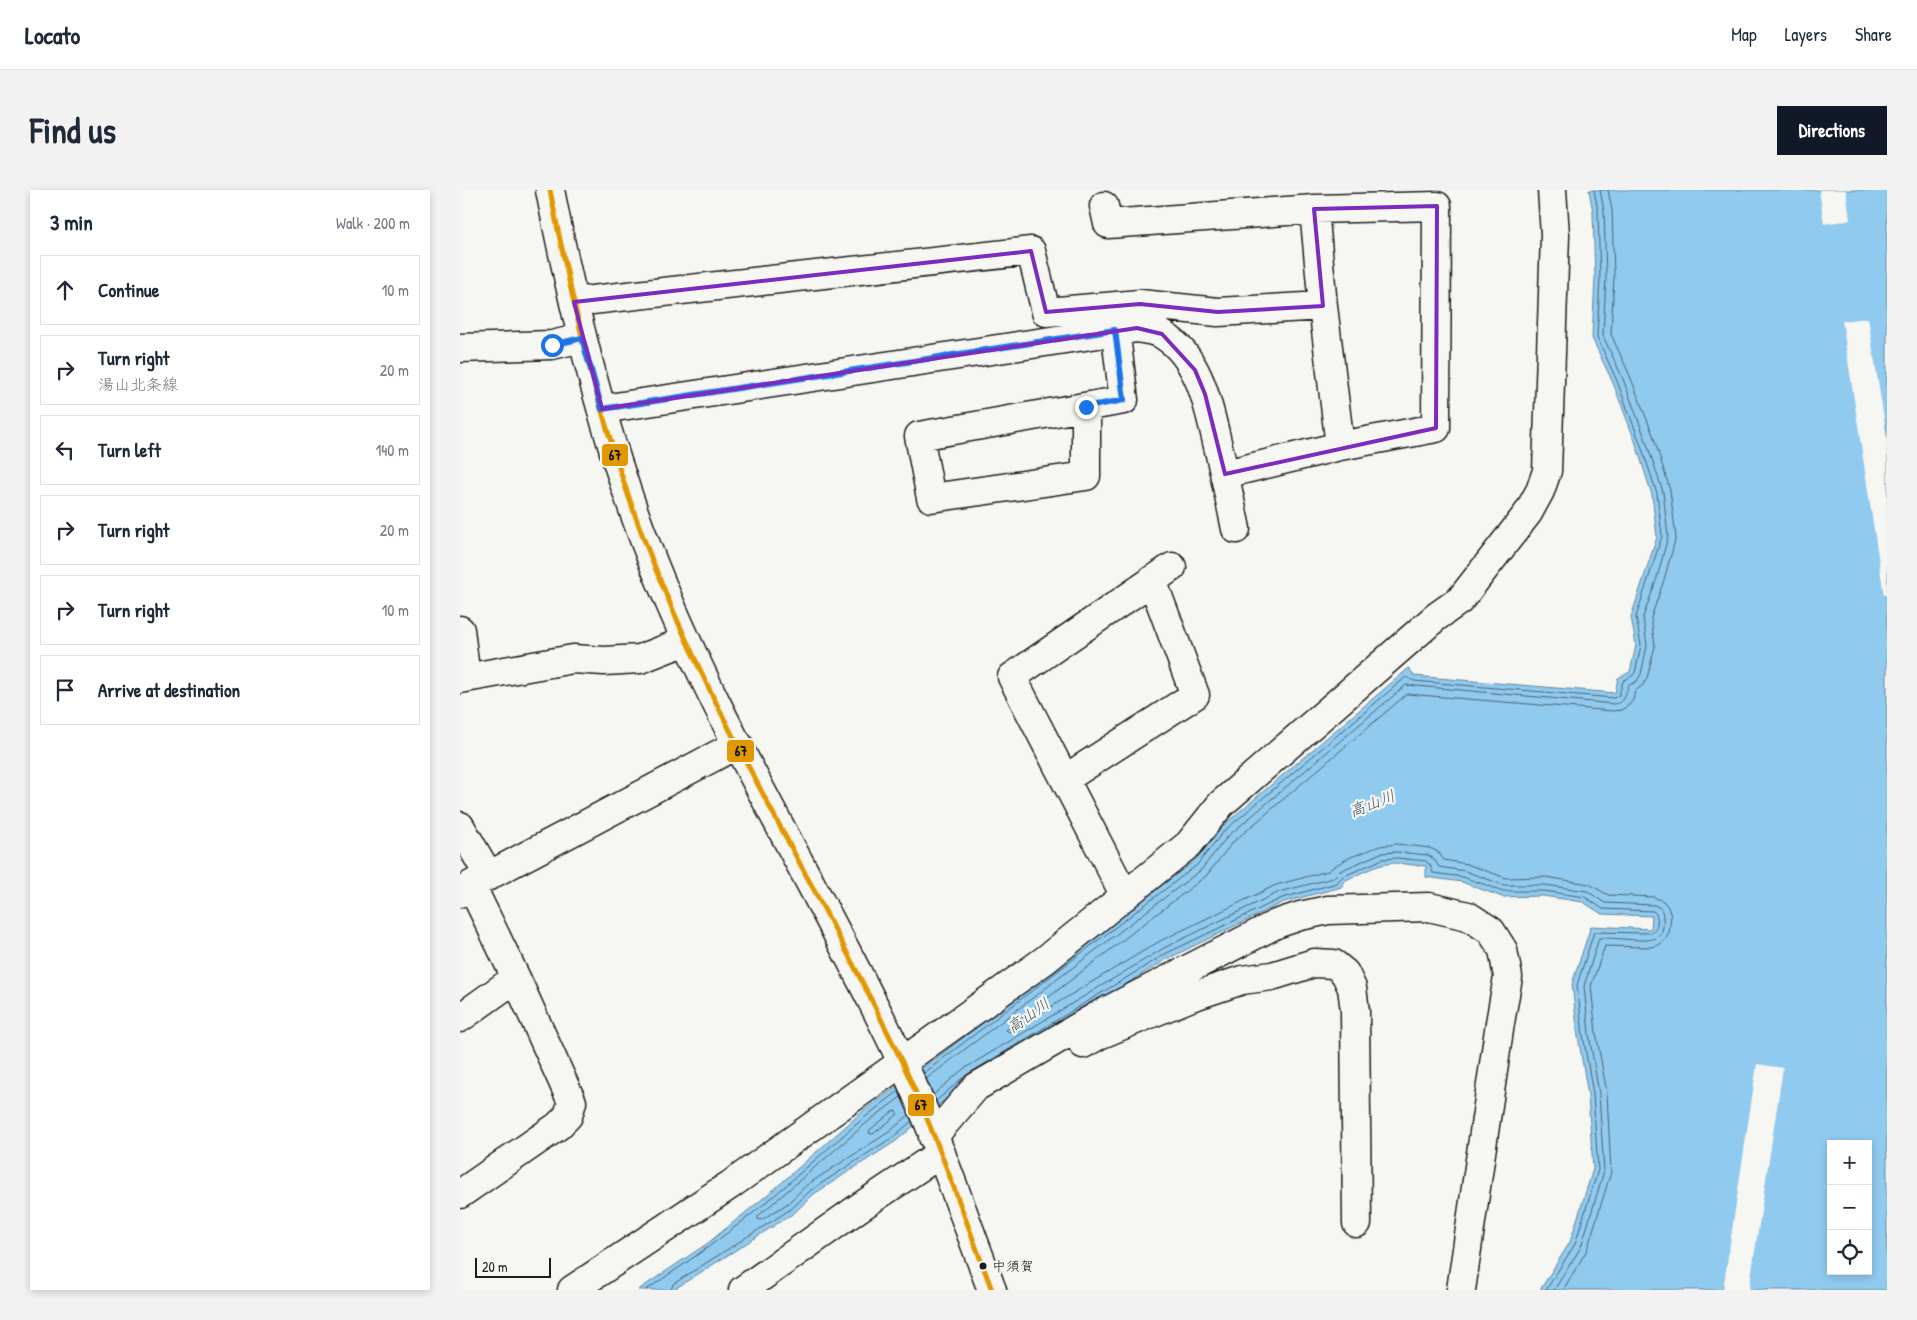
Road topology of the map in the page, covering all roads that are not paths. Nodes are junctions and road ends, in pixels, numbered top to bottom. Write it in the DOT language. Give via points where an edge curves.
graph roads {
  1 [pos="550,190"];
  2 [pos="1552,190"];
  3 [pos="1104,206"];
  4 [pos="1314,208"];
  5 [pos="574,302"];
  6 [pos="1323,306"];
  7 [pos="1113,318"];
  8 [pos="582,338"];
  9 [pos="460,348"];
  10 [pos="1086,407"];
  11 [pos="602,409"];
  12 [pos="1340,446"];
  13 [pos="1225,474"];
  14 [pos="1236,529"];
  15 [pos="460,630"];
  16 [pos="686,641"];
  17 [pos="463,679"];
  18 [pos="738,744"];
  19 [pos="1065,779"];
  20 [pos="460,826"];
  21 [pos="473,885"];
  22 [pos="1125,896"];
  23 [pos="516,978"];
  24 [pos="460,1018"];
  25 [pos="905,1069"];
  26 [pos="934,1139"];
  27 [pos="460,1194"];
  28 [pos="1357,1223"];
  29 [pos="572,1290"];
  30 [pos="743,1290"];
  31 [pos="992,1290"];
  32 [pos="1461,1290"];
  1 -- 5 [label="street"];
  2 -- 22 [label="street" via="1555,235 1547,471 1528,513 1460,600 1221,804 1189,844"];
  3 -- 4 [label="street" via="1108,224"];
  4 -- 6 [label="street"];
  4 -- 12 [label="street" via="1436,206 1436,428"];
  5 -- 7 [label="street" via="1031,251 1046,312"];
  5 -- 8 [label="street"];
  6 -- 7 [label="street" via="1218,312 1140,304"];
  6 -- 12 [label="street"];
  7 -- 10 [label="street" via="1124,400"];
  7 -- 11 [label="street"];
  7 -- 13 [label="street" via="1162,334 1178,347 1195,370 1205,394"];
  8 -- 9 [label="street" via="552,345"];
  8 -- 11 [label="street"];
  10 -- 10 [label="street" via="919,436 931,498 1086,476"];
  11 -- 16 [label="street" via="645,541"];
  12 -- 13 [label="street"];
  13 -- 14 [label="street"];
  15 -- 17 [label="street"];
  16 -- 17 [label="street" via="640,659 604,662 573,659"];
  16 -- 18 [label="street"];
  18 -- 21 [label="street"];
  18 -- 25 [label="street"];
  19 -- 19 [label="street" via="1195,696 1162,573 1012,677"];
  19 -- 22 [label="street"];
  20 -- 21 [label="street"];
  21 -- 23 [label="street"];
  22 -- 25 [label="street"];
  23 -- 24 [label="street"];
  23 -- 27 [label="street" via="572,1102 568,1116 558,1126"];
  25 -- 26 [label="street"];
  25 -- 29 [label="street"];
  26 -- 28 [label="street" via="1014,1084 1099,1035 1242,980 1272,976 1314,963 1334,964 1345,973 1352,988 1355,1011"];
  26 -- 30 [label="street" via="860,1207"];
  26 -- 31 [label="street"];
  26 -- 32 [label="street" via="976,1087 1099,1015 1276,924 1328,910 1429,907 1468,916 1491,931 1503,950 1508,977"];
}
